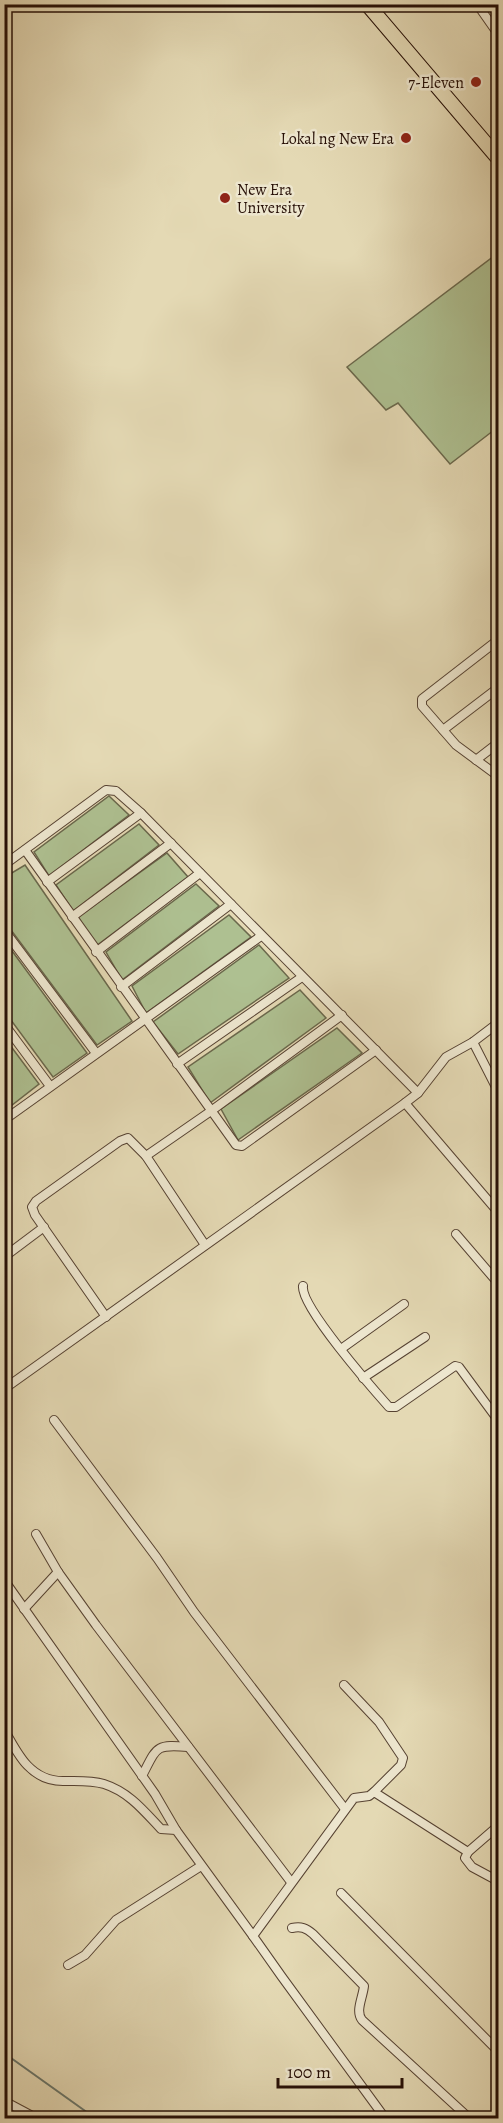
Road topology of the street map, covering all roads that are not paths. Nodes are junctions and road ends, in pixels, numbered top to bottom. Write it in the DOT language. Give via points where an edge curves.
graph roads {
  1 [pos="477,4"];
  2 [pos="368,5"];
  3 [pos="498,33"];
  4 [pos="496,151"];
  5 [pos="498,640"];
  6 [pos="498,688"];
  7 [pos="443,730"];
  8 [pos="498,743"];
  9 [pos="476,760"];
  10 [pos="498,776"];
  11 [pos="141,813"];
  12 [pos="171,843"];
  13 [pos="25,850"];
  14 [pos="4,865"];
  15 [pos="200,873"];
  16 [pos="47,882"];
  17 [pos="231,904"];
  18 [pos="72,917"];
  19 [pos="4,930"];
  20 [pos="261,936"];
  21 [pos="96,952"];
  22 [pos="302,977"];
  23 [pos="121,987"];
  24 [pos="342,1015"];
  25 [pos="144,1019"];
  26 [pos="498,1023"];
  27 [pos="4,1024"];
  28 [pos="473,1042"];
  29 [pos="376,1050"];
  30 [pos="96,1053"];
  31 [pos="177,1064"];
  32 [pos="50,1086"];
  33 [pos="498,1088"];
  34 [pos="418,1093"];
  35 [pos="405,1103"];
  36 [pos="210,1111"];
  37 [pos="5,1117"];
  38 [pos="146,1156"];
  39 [pos="498,1212"];
  40 [pos="44,1227"];
  41 [pos="456,1234"];
  42 [pos="205,1245"];
  43 [pos="4,1257"];
  44 [pos="498,1283"];
  45 [pos="303,1286"];
  46 [pos="404,1304"];
  47 [pos="4,1305"];
  48 [pos="4,1314"];
  49 [pos="106,1317"];
  50 [pos="425,1337"];
  51 [pos="341,1349"];
  52 [pos="363,1378"];
  53 [pos="4,1389"];
  54 [pos="54,1420"];
  55 [pos="498,1420"];
  56 [pos="36,1534"];
  57 [pos="58,1572"];
  58 [pos="4,1580"];
  59 [pos="24,1608"];
  60 [pos="344,1685"];
  61 [pos="4,1730"];
  62 [pos="188,1747"];
  63 [pos="142,1776"];
  64 [pos="374,1792"];
  65 [pos="345,1809"];
  66 [pos="498,1826"];
  67 [pos="176,1830"];
  68 [pos="468,1852"];
  69 [pos="201,1866"];
  70 [pos="498,1881"];
  71 [pos="291,1882"];
  72 [pos="340,1893"];
  73 [pos="292,1928"];
  74 [pos="253,1936"];
  75 [pos="68,1965"];
  76 [pos="498,2051"];
  77 [pos="4,2101"];
  78 [pos="36,2118"];
  79 [pos="385,2118"];
  80 [pos="469,2118"];
  1 -- 3 [label="street"];
  2 -- 4 [label="highway"];
  5 -- 7 [label="street" via="422,699 422,706"];
  6 -- 7 [label="street"];
  7 -- 9 [label="street"];
  8 -- 9 [label="street"];
  9 -- 10 [label="street"];
  11 -- 12 [label="street"];
  11 -- 13 [label="street" via="116,791 106,790"];
  11 -- 16 [label="street"];
  12 -- 15 [label="street"];
  12 -- 18 [label="street"];
  13 -- 14 [label="street"];
  13 -- 16 [label="street"];
  15 -- 17 [label="street"];
  15 -- 21 [label="street"];
  16 -- 18 [label="street"];
  17 -- 20 [label="street"];
  17 -- 23 [label="street"];
  18 -- 21 [label="street"];
  19 -- 30 [label="street"];
  20 -- 22 [label="street"];
  20 -- 25 [label="street"];
  21 -- 23 [label="street"];
  22 -- 24 [label="street"];
  22 -- 31 [label="street"];
  23 -- 25 [label="street"];
  24 -- 29 [label="street"];
  24 -- 36 [label="street"];
  25 -- 30 [label="street"];
  25 -- 31 [label="street"];
  26 -- 28 [label="street"];
  27 -- 32 [label="street"];
  28 -- 33 [label="street"];
  28 -- 34 [label="street" via="446,1057"];
  29 -- 34 [label="street"];
  29 -- 36 [label="street" via="242,1146 236,1145"];
  30 -- 32 [label="street"];
  31 -- 36 [label="street"];
  32 -- 37 [label="street"];
  34 -- 35 [label="street"];
  35 -- 39 [label="street"];
  35 -- 42 [label="street"];
  36 -- 38 [label="street"];
  38 -- 40 [label="street" via="128,1138 120,1141 36,1201 32,1207"];
  38 -- 42 [label="street"];
  40 -- 43 [label="street"];
  40 -- 49 [label="street"];
  41 -- 44 [label="street"];
  42 -- 49 [label="street"];
  45 -- 51 [label="street" via="307,1303"];
  46 -- 51 [label="street"];
  47 -- 48 [label="street"];
  49 -- 53 [label="street"];
  50 -- 52 [label="street"];
  51 -- 52 [label="street"];
  52 -- 55 [label="street" via="393,1408 459,1367"];
  54 -- 65 [label="street"];
  56 -- 57 [label="street"];
  57 -- 59 [label="street"];
  57 -- 62 [label="street"];
  58 -- 59 [label="street"];
  59 -- 63 [label="street"];
  60 -- 64 [label="street" via="379,1722 404,1761"];
  61 -- 67 [label="street" via="39,1776 105,1784 135,1801 163,1830"];
  62 -- 63 [label="street" via="166,1746 156,1750"];
  62 -- 71 [label="street"];
  63 -- 67 [label="street"];
  64 -- 65 [label="street" via="354,1798"];
  64 -- 68 [label="street"];
  65 -- 71 [label="street"];
  66 -- 68 [label="street"];
  67 -- 69 [label="street"];
  68 -- 70 [label="street" via="468,1863"];
  69 -- 74 [label="street"];
  69 -- 75 [label="street" via="116,1920 85,1955"];
  71 -- 74 [label="street"];
  72 -- 76 [label="street"];
  73 -- 80 [label="street" via="299,1926 313,1934 362,1984 362,2020"];
  74 -- 79 [label="street"];
  77 -- 78 [label="street"];
}
